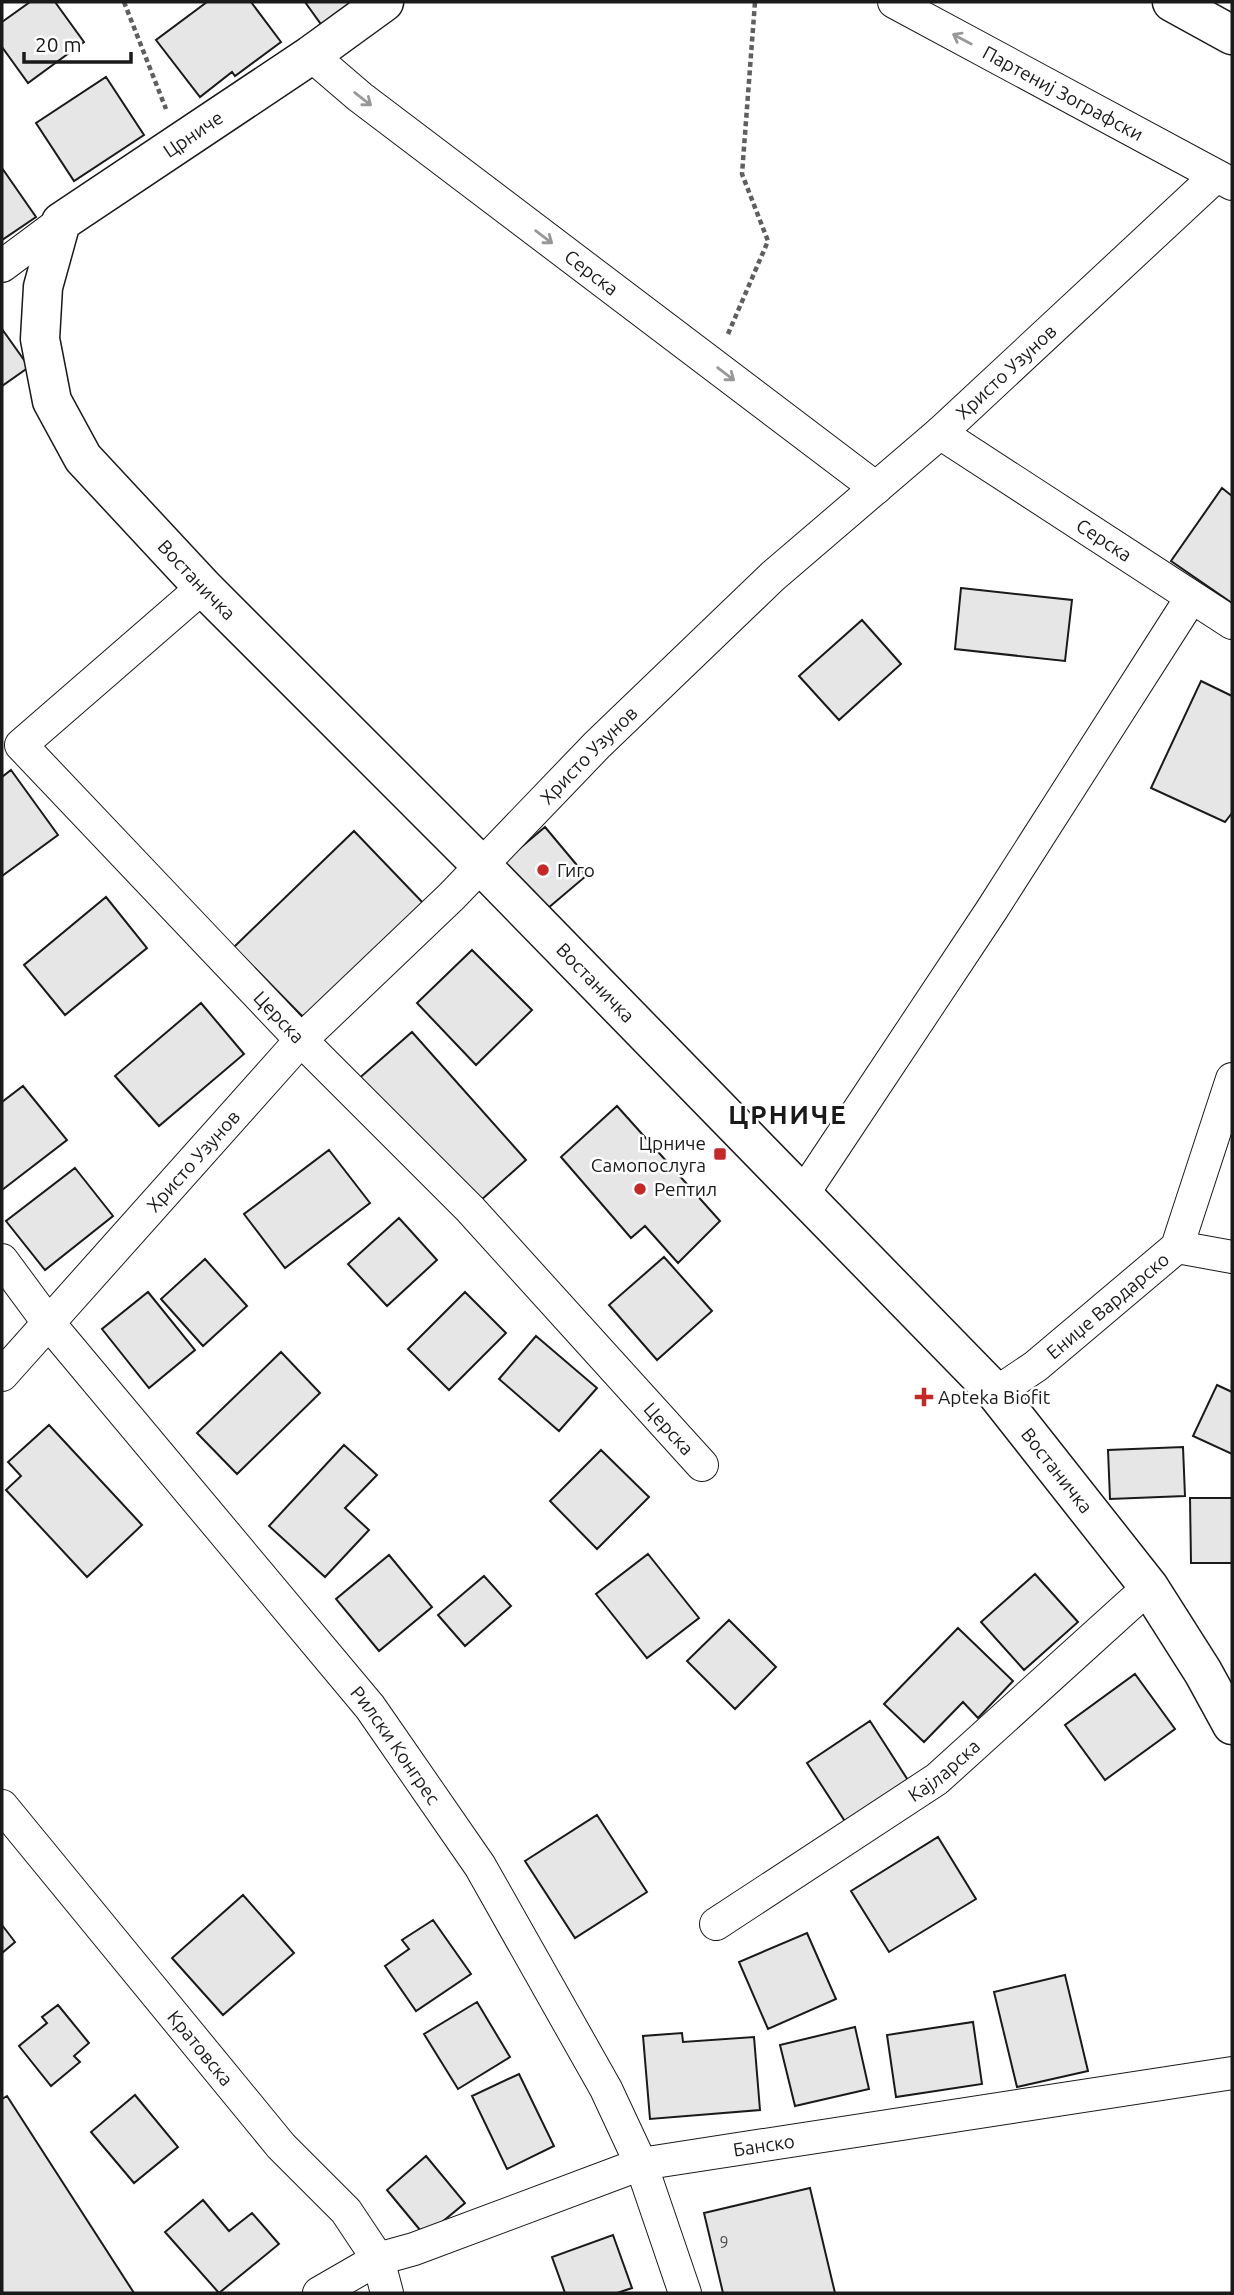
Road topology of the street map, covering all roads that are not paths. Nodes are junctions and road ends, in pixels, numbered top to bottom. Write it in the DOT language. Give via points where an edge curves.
graph roads {
  1 [pos="384,2"];
  2 [pos="894,2"];
  3 [pos="1172,2"];
  4 [pos="1232,34"];
  5 [pos="311,55"];
  6 [pos="1224,180"];
  7 [pos="61,222"];
  8 [pos="2,266"];
  9 [pos="940,433"];
  10 [pos="876,488"];
  11 [pos="203,587"];
  12 [pos="1191,598"];
  13 [pos="1232,623"];
  14 [pos="480,864"];
  15 [pos="301,1040"];
  16 [pos="1232,1079"];
  17 [pos="803,1194"];
  18 [pos="1177,1247"];
  19 [pos="1232,1257"];
  20 [pos="2,1260"];
  21 [pos="47,1321"];
  22 [pos="2,1375"];
  23 [pos="996,1393"];
  24 [pos="702,1465"];
  25 [pos="1149,1587"];
  26 [pos="1232,1725"];
  27 [pos="2,1806"];
  28 [pos="716,1924"];
  29 [pos="1232,2073"];
  30 [pos="641,2164"];
  31 [pos="378,2259"];
  32 [pos="319,2293"];
  33 [pos="387,2293"];
  34 [pos="685,2293"];
  1 -- 5 [label="street, Црниче"];
  6 -- 2 [label="street, Партениј Зографски, one-way"];
  3 -- 4 [label="street"];
  5 -- 7 [label="street, Црниче"];
  5 -- 10 [label="street, Серска, one-way" via="360,97"];
  6 -- 9 [label="street, Христо Узунов"];
  7 -- 8 [label="street, Црниче"];
  7 -- 11 [label="street, Востаничка" via="47,265 40,314 43,369 52,401 83,458"];
  9 -- 10 [label="street, Христо Узунов"];
  9 -- 12 [label="street, Серска"];
  10 -- 14 [label="street, Христо Узунов" via="692,652"];
  11 -- 14 [label="street, Востаничка"];
  11 -- 15 [label="street, Церска" via="21,745"];
  12 -- 13 [label="street, Серска"];
  12 -- 17 [label="street"];
  14 -- 15 [label="street, Христо Узунов"];
  14 -- 17 [label="street, Востаничка"];
  15 -- 21 [label="street, Христо Узунов"];
  15 -- 24 [label="street, Церска" via="470,1209"];
  16 -- 18 [label="street, Ениџе Вардарско"];
  17 -- 23 [label="street, Востаничка"];
  18 -- 19 [label="street"];
  18 -- 23 [label="street, Ениџе Вардарско" via="1036,1366"];
  20 -- 21 [label="street, Рилски Конгрес"];
  21 -- 22 [label="street, Христо Узунов"];
  21 -- 30 [label="street, Рилски Конгрес" via="370,1707 480,1866 606,2090"];
  23 -- 25 [label="street, Востаничка"];
  25 -- 26 [label="street, Востаничка"];
  25 -- 28 [label="street, Кајларска" via="937,1779"];
  27 -- 31 [label="street, Кратовска" via="281,2146 346,2211"];
  29 -- 30 [label="street, Банско"];
  30 -- 31 [label="street, Банско"];
  30 -- 34 [label="street, Рилски Конгрес"];
  31 -- 32 [label="street, Банско"];
  31 -- 33 [label="street, Кратовска"];
}
